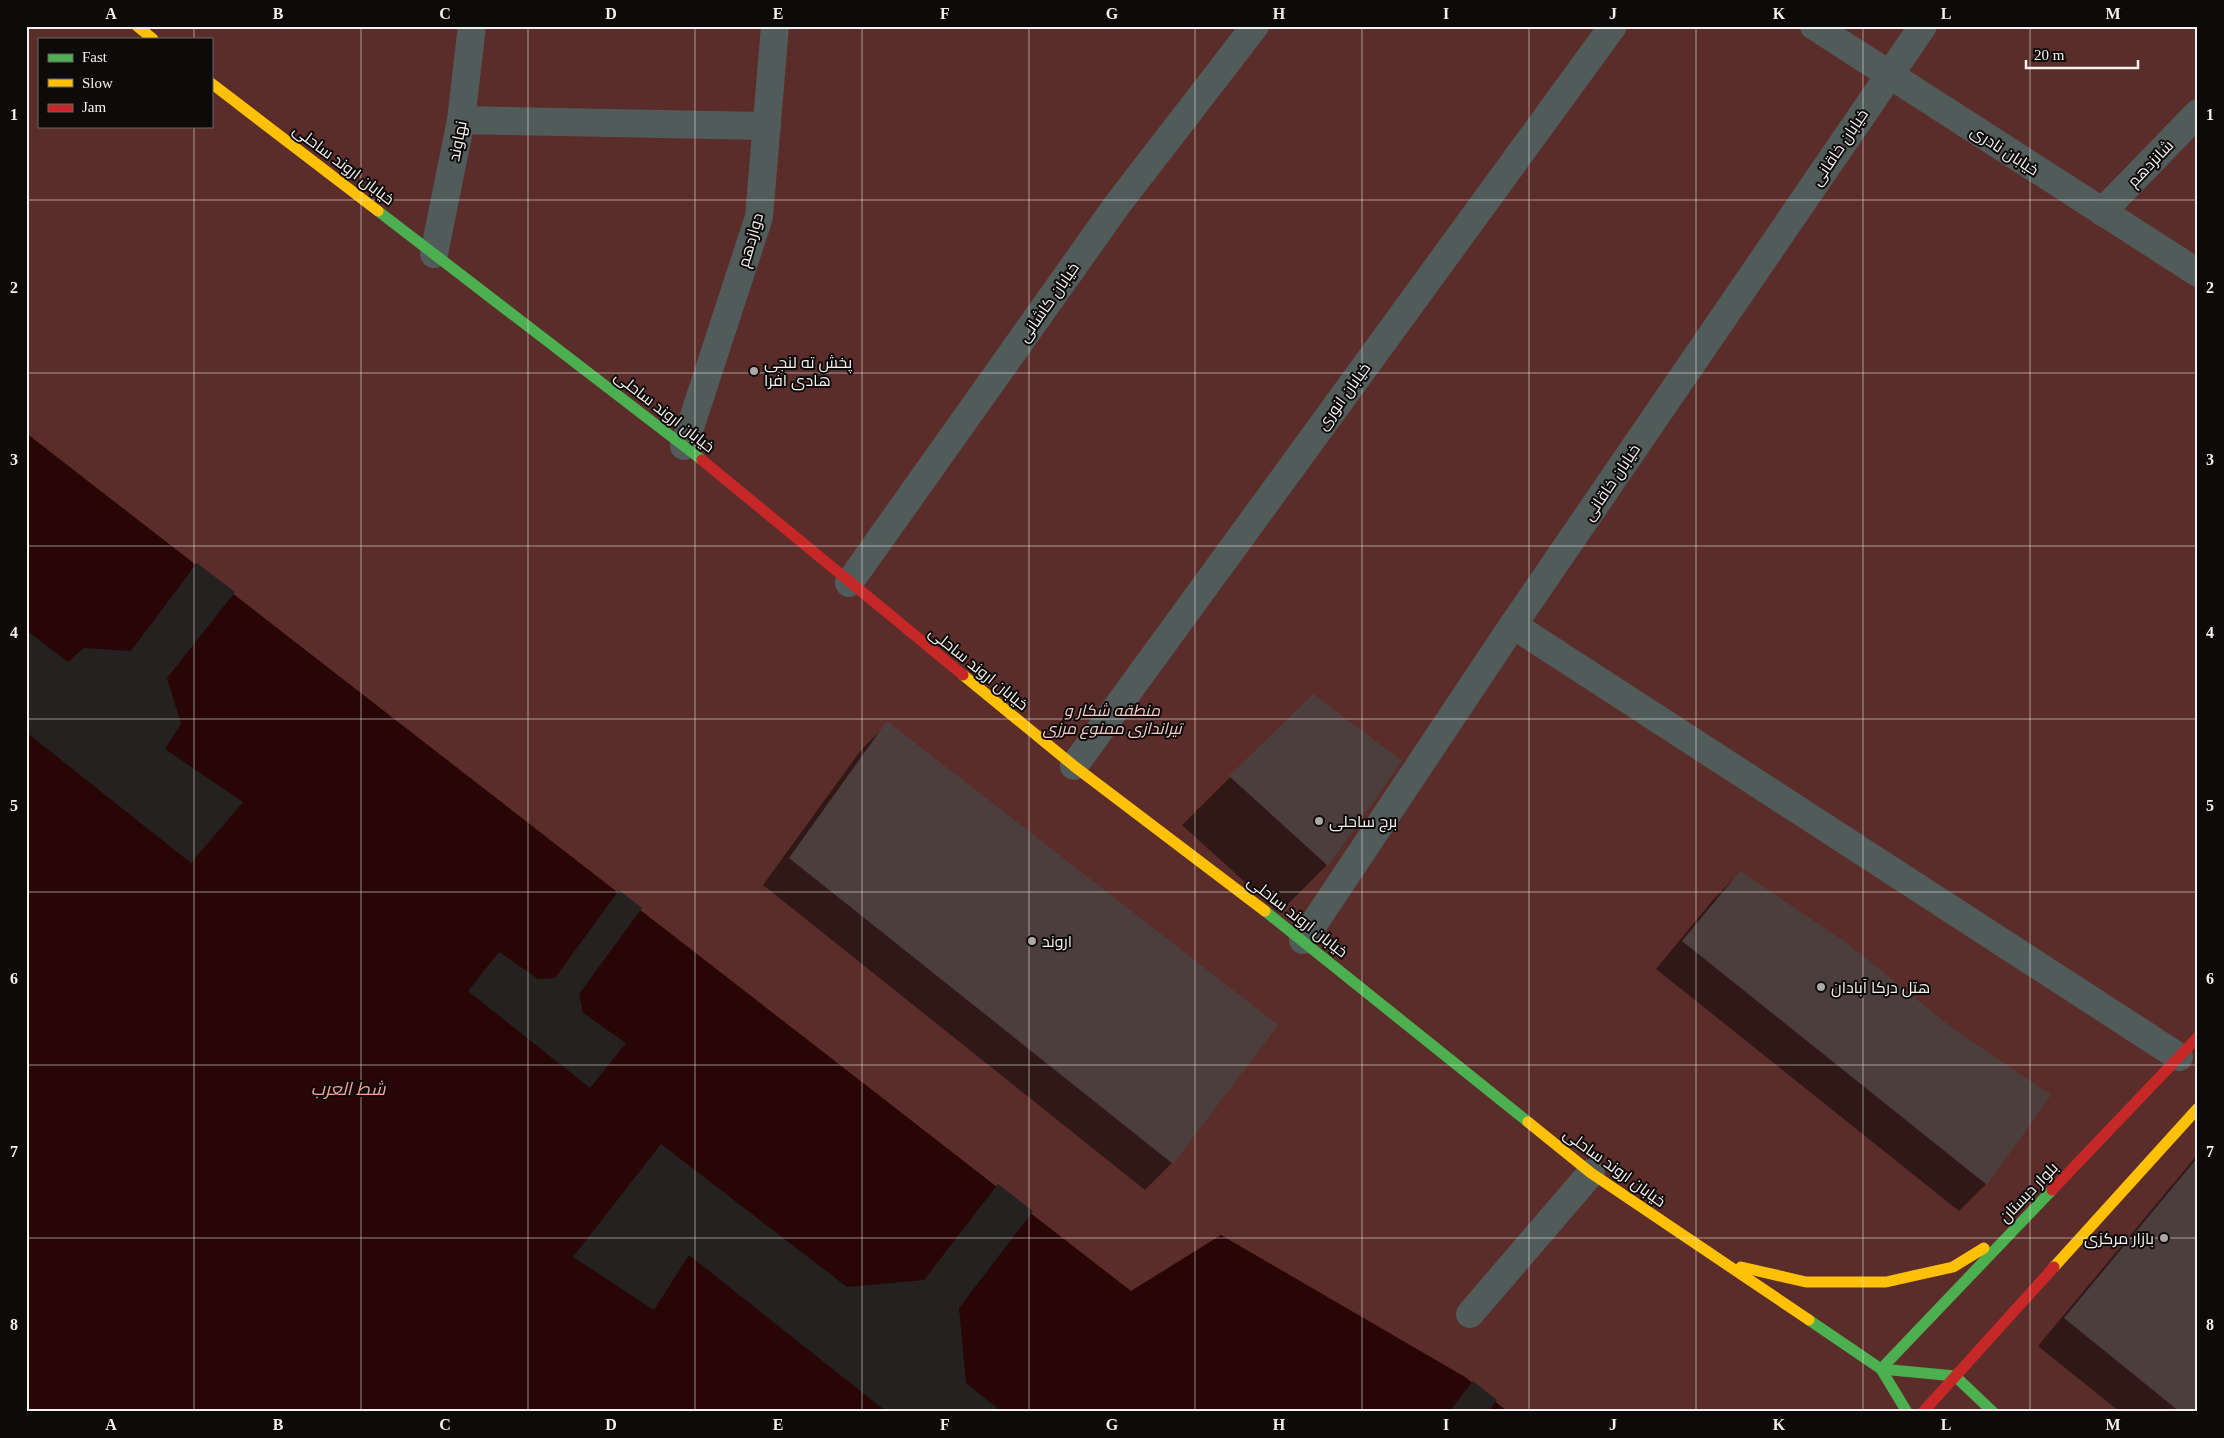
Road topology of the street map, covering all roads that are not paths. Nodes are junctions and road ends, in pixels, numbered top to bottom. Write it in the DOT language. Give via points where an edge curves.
graph roads {
  1 [pos="137,26"];
  2 [pos="472,26"];
  3 [pos="775,26"];
  4 [pos="1255,26"];
  5 [pos="1613,26"];
  6 [pos="1814,26"];
  7 [pos="1922,26"];
  8 [pos="152,38"];
  9 [pos="1888,75"];
  10 [pos="212,84"];
  11 [pos="2198,113"];
  12 [pos="461,120"];
  13 [pos="767,126"];
  14 [pos="2102,212"];
  15 [pos="434,254"];
  16 [pos="2198,274"];
  17 [pos="684,446"];
  18 [pos="849,583"];
  19 [pos="1513,624"];
  20 [pos="1074,766"];
  21 [pos="1303,940"];
  22 [pos="2198,1036"];
  23 [pos="2179,1057"];
  24 [pos="2198,1108"];
  25 [pos="1591,1173"];
  26 [pos="2019,1226"];
  27 [pos="1725,1264"];
  28 [pos="1470,1314"];
  29 [pos="1881,1369"];
  30 [pos="1955,1376"];
  31 [pos="1907,1412"];
  32 [pos="1923,1412"];
  33 [pos="1993,1412"];
  1 -- 8 [label="street"];
  2 -- 12 [label="street, نهاوند"];
  3 -- 13 [label="street, دوازدهم"];
  4 -- 18 [label="street, خیابان کاشانی" via="1117,205"];
  5 -- 20 [label="street, خیابان انوری"];
  6 -- 9 [label="street, خیابان نادری"];
  7 -- 9 [label="street, خیابان خاقانی"];
  9 -- 14 [label="street, خیابان نادری"];
  9 -- 19 [label="street, خیابان خاقانی"];
  10 -- 15 [label="street, خیابان اروند ساحلی"];
  11 -- 14 [label="street, شانزدهم"];
  12 -- 13 [label="street"];
  12 -- 15 [label="street, نهاوند"];
  13 -- 17 [label="street, دوازدهم" via="759,217"];
  14 -- 16 [label="street, خیابان نادری"];
  15 -- 17 [label="street, خیابان اروند ساحلی"];
  17 -- 18 [label="street, خیابان اروند ساحلی"];
  18 -- 20 [label="street, خیابان اروند ساحلی"];
  19 -- 21 [label="street, خیابان خاقانی"];
  19 -- 23 [label="street"];
  20 -- 21 [label="street, خیابان اروند ساحلی"];
  21 -- 25 [label="street, خیابان اروند ساحلی"];
  22 -- 23 [label="street, بلوار دبستان"];
  23 -- 26 [label="street, بلوار دبستان"];
  24 -- 30 [label="street"];
  25 -- 27 [label="street, خیابان اروند ساحلی"];
  25 -- 28 [label="street"];
  26 -- 27 [label="street" via="1953,1267 1886,1282 1806,1282"];
  26 -- 29 [label="street, بلوار دبستان"];
  27 -- 29 [label="street, خیابان اروند ساحلی"];
  29 -- 30 [label="street"];
  29 -- 31 [label="street"];
  30 -- 32 [label="street"];
  30 -- 33 [label="street"];
}
